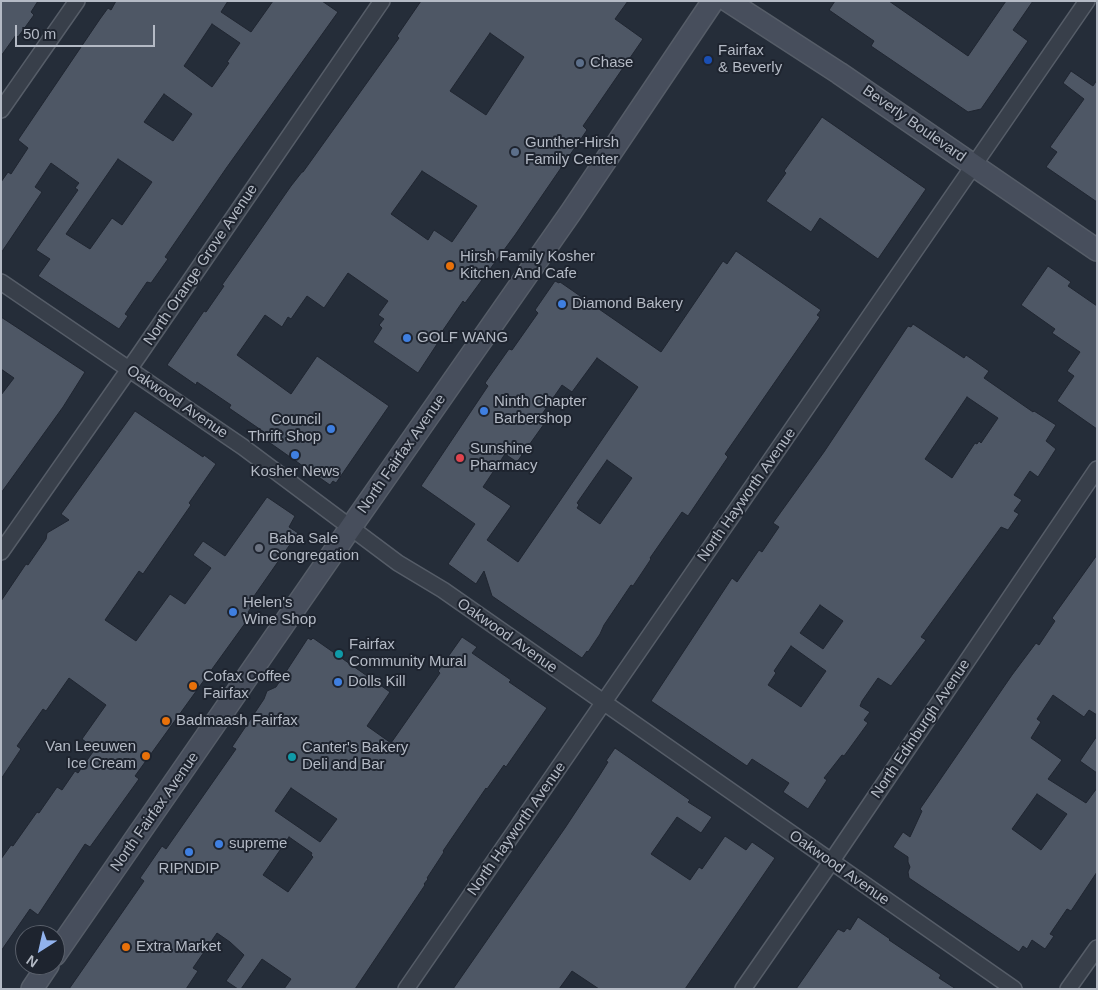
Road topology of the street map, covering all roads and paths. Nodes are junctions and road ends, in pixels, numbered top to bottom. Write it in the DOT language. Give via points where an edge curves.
graph roads {
  1 [pos="77,1"];
  2 [pos="382,1"];
  3 [pos="713,1"];
  4 [pos="728,1"];
  5 [pos="1087,1"];
  6 [pos="1,110"];
  7 [pos="974,165"];
  8 [pos="1097,250"];
  9 [pos="1,282"];
  10 [pos="129,369"];
  11 [pos="1097,469"];
  12 [pos="351,527"];
  13 [pos="1,552"];
  14 [pos="604,704"];
  15 [pos="831,862"];
  16 [pos="65,941"];
  17 [pos="1097,948"];
  18 [pos="41,975"];
  19 [pos="32,989"];
  20 [pos="406,989"];
  21 [pos="743,989"];
  22 [pos="1014,989"];
  23 [pos="1068,989"];
  1 -- 6 [label="street"];
  2 -- 10 [label="street, North Orange Grove Avenue"];
  3 -- 12 [label="main road, North Fairfax Avenue" via="571,212"];
  4 -- 7 [label="main road, Beverly Boulevard"];
  5 -- 7 [label="street, North Hayworth Avenue"];
  7 -- 8 [label="main road, Beverly Boulevard"];
  7 -- 14 [label="street, North Hayworth Avenue"];
  9 -- 10 [label="street, Oakwood Avenue"];
  10 -- 12 [label="street, Oakwood Avenue" via="243,447"];
  10 -- 13 [label="street, North Orange Grove Avenue"];
  11 -- 15 [label="street, North Edinburgh Avenue"];
  12 -- 14 [label="street, Oakwood Avenue"];
  12 -- 16 [label="main road, North Fairfax Avenue"];
  14 -- 15 [label="street, Oakwood Avenue"];
  14 -- 20 [label="street, North Hayworth Avenue"];
  15 -- 21 [label="street, North Edinburgh Avenue"];
  15 -- 22 [label="street, Oakwood Avenue"];
  17 -- 23 [label="street"];
  18 -- 19 [label="main road"];
}
